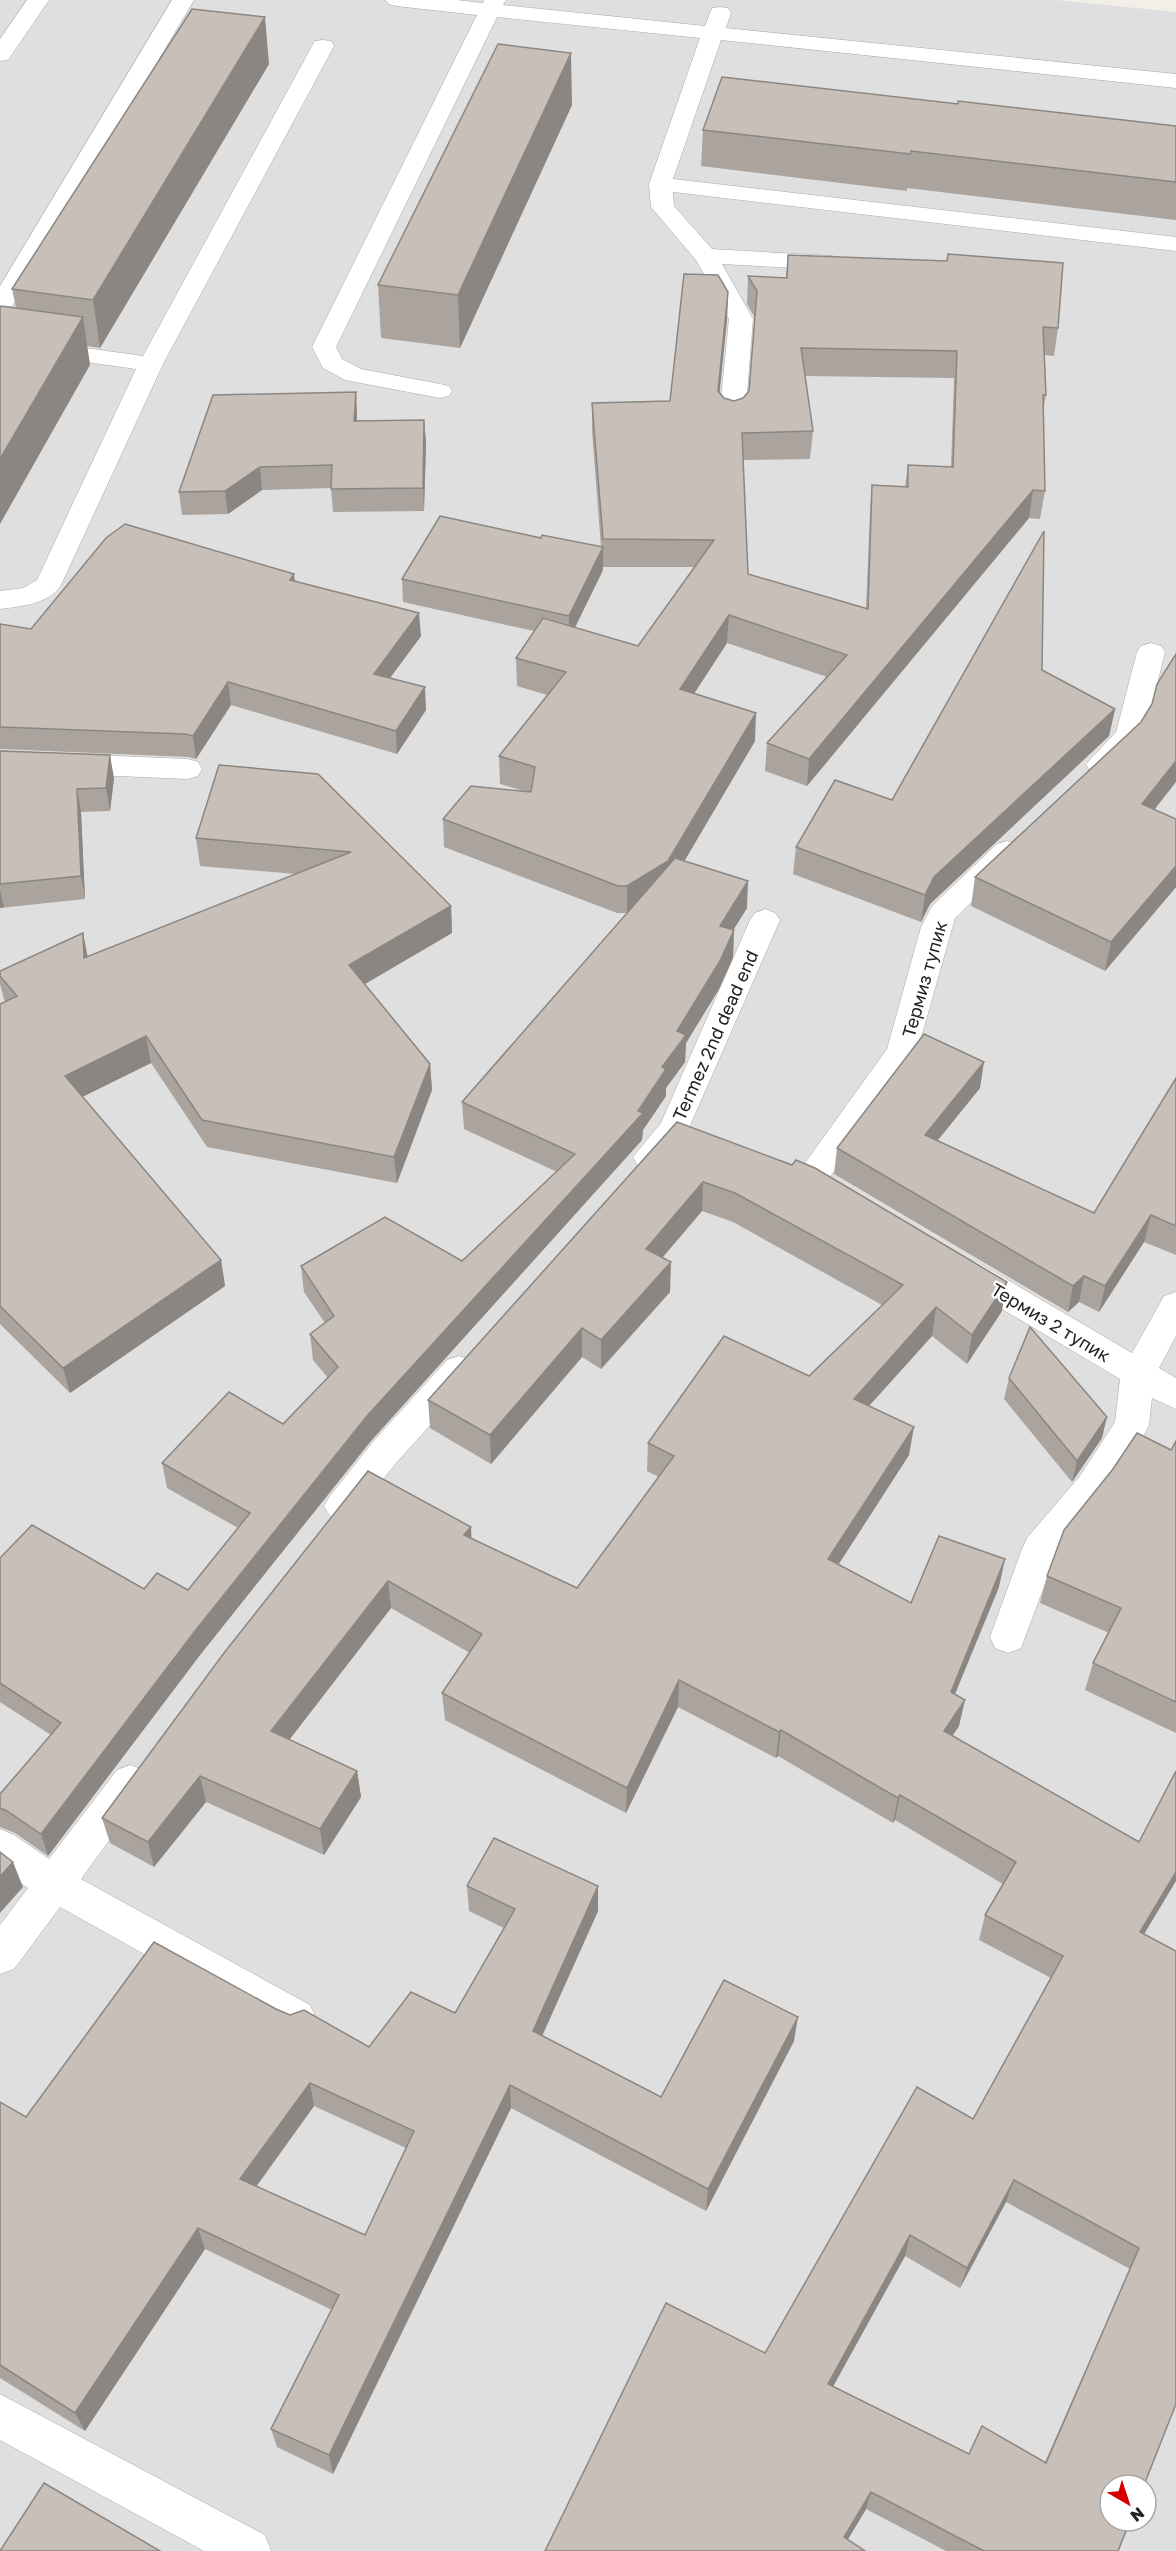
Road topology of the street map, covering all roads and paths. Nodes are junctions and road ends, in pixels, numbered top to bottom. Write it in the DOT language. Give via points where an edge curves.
graph roads {
  1 [pos="38,0"];
  2 [pos="183,0"];
  3 [pos="396,0"];
  4 [pos="492,5"];
  5 [pos="697,10"];
  6 [pos="744,14"];
  7 [pos="716,23"];
  8 [pos="323,46"];
  9 [pos="0,55"];
  10 [pos="1176,81"];
  11 [pos="695,83"];
  12 [pos="718,85"];
  13 [pos="660,184"];
  14 [pos="1176,244"];
  15 [pos="705,256"];
  16 [pos="859,264"];
  17 [pos="0,306"];
  18 [pos="0,343"];
  19 [pos="151,364"];
  20 [pos="440,391"];
  21 [pos="732,419"];
  22 [pos="0,600"];
  23 [pos="1151,652"];
  24 [pos="0,761"];
  25 [pos="188,769"];
  26 [pos="1077,785"];
  27 [pos="1026,833"];
  28 [pos="765,920"];
  29 [pos="674,1129"];
  30 [pos="705,1141"];
  31 [pos="779,1167"];
  32 [pos="811,1179"];
  33 [pos="627,1182"];
  34 [pos="842,1197"];
  35 [pos="944,1258"];
  36 [pos="1176,1305"];
  37 [pos="478,1348"];
  38 [pos="1138,1374"];
  39 [pos="1176,1395"];
  40 [pos="325,1527"];
  41 [pos="1008,1637"];
  42 [pos="145,1761"];
  43 [pos="0,1846"];
  44 [pos="54,1884"];
  45 [pos="0,1956"];
  46 [pos="296,2018"];
  47 [pos="0,2416"];
  48 [pos="249,2551"];
  1 -- 9 [label="street"];
  2 -- 17 [label="street"];
  3 -- 4 [label="street"];
  4 -- 7 [label="street"];
  4 -- 20 [label="street" via="324,347 332,363 354,375"];
  5 -- 7 [label="street"];
  6 -- 7 [label="street"];
  7 -- 10 [label="street"];
  7 -- 11 [label="street"];
  8 -- 19 [label="street"];
  11 -- 12 [label="street"];
  11 -- 13 [label="street"];
  13 -- 14 [label="street"];
  13 -- 15 [label="street" via="663,207"];
  15 -- 16 [label="street"];
  15 -- 21 [label="street" via="741,319"];
  18 -- 19 [label="street"];
  19 -- 22 [label="street" via="48,585 30,596"];
  23 -- 26 [label="street" via="1130,732 1115,752"];
  24 -- 25 [label="street"];
  27 -- 32 [label="street, Термиз тупик" via="942,913 902,1052"];
  28 -- 29 [label="street, Termez 2nd dead end"];
  29 -- 30 [label="street"];
  29 -- 33 [label="street, Termez 2nd dead end"];
  31 -- 32 [label="street"];
  32 -- 34 [label="street"];
  35 -- 38 [label="street, Термиз 2 тупик"];
  36 -- 38 [label="street"];
  37 -- 40 [label="street" via="384,1453"];
  38 -- 39 [label="street, Термиз 2 тупик"];
  38 -- 41 [label="street" via="1132,1425 1092,1486 1040,1549"];
  42 -- 44 [label="street"];
  43 -- 44 [label="street"];
  44 -- 45 [label="street"];
  44 -- 46 [label="street"];
  47 -- 48 [label="street"];
}
